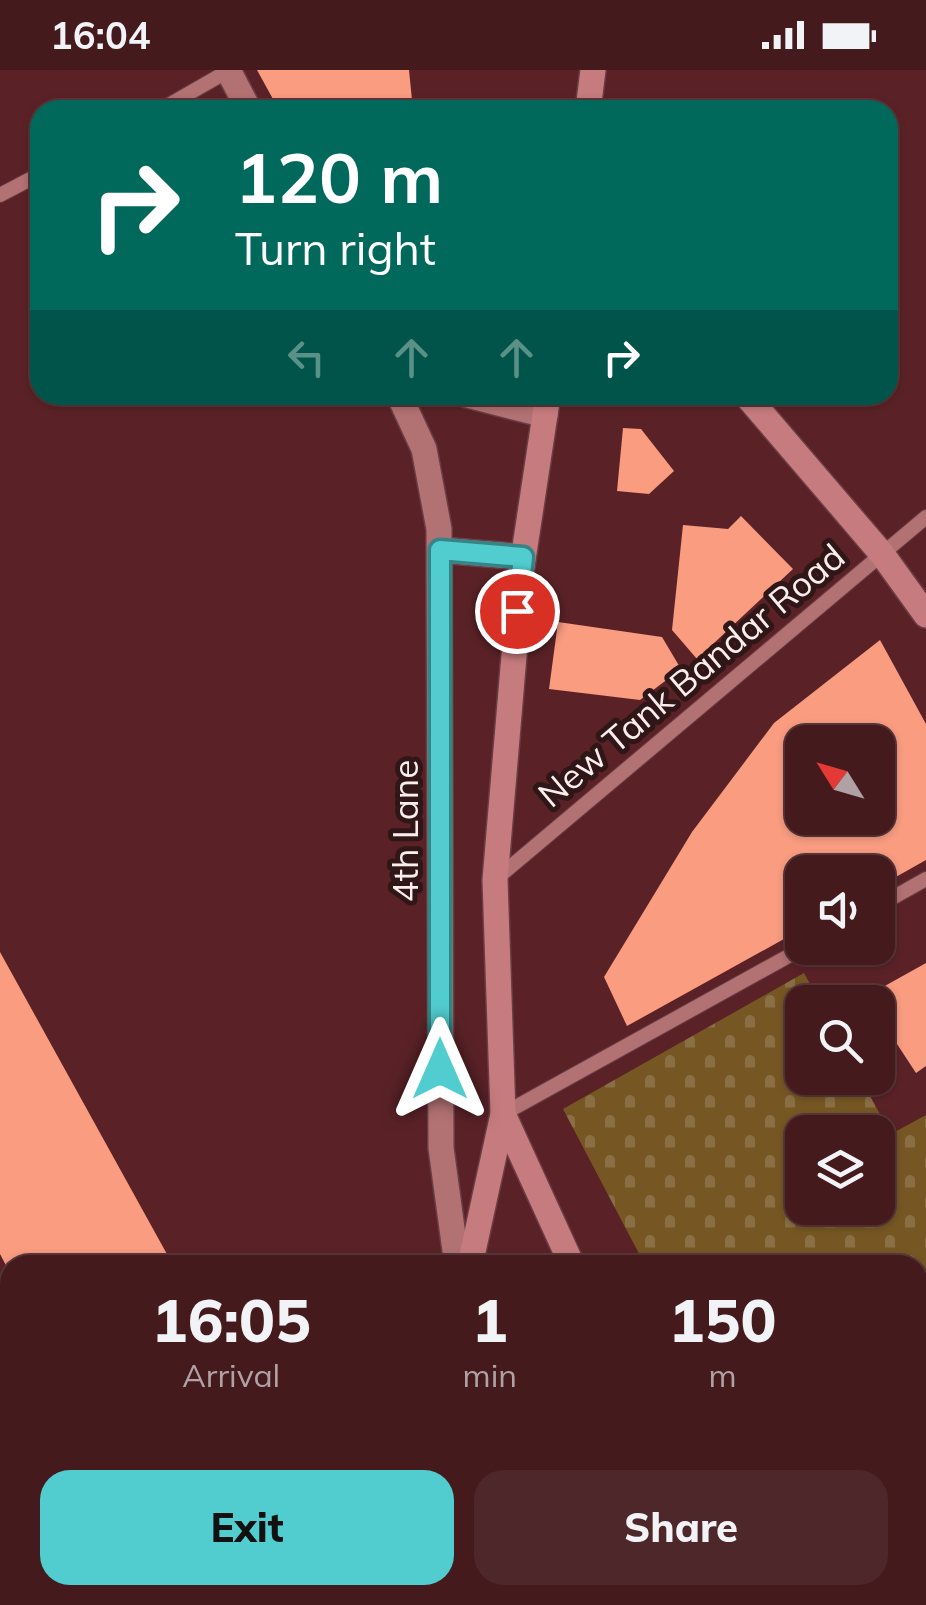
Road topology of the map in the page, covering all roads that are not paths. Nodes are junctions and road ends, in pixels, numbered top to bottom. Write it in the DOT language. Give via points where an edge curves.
graph roads {
  1 [pos="228,70"];
  2 [pos="593,70"];
  3 [pos="177,100"];
  4 [pos="244,100"];
  5 [pos="589,100"];
  6 [pos="30,179"];
  7 [pos="0,195"];
  8 [pos="410,405"];
  9 [pos="546,405"];
  10 [pos="755,405"];
  11 [pos="926,517"];
  12 [pos="440,550"];
  13 [pos="882,554"];
  14 [pos="523,557"];
  15 [pos="926,615"];
  16 [pos="926,879"];
  17 [pos="495,880"];
  18 [pos="895,896"];
  19 [pos="785,958"];
  20 [pos="503,1114"];
  21 [pos="456,1255"];
  22 [pos="472,1255"];
  23 [pos="567,1255"];
  1 -- 3 [label="lane"];
  1 -- 4 [label="street"];
  2 -- 5 [label="street"];
  6 -- 7 [label="lane"];
  8 -- 12 [label="street, 4th Lane"];
  9 -- 14 [label="street"];
  10 -- 13 [label="street"];
  11 -- 13 [label="lane, New Tank Bandar Road"];
  12 -- 14 [label="street"];
  12 -- 21 [label="street, 4th Lane" via="441,1148"];
  13 -- 15 [label="street"];
  13 -- 17 [label="lane, New Tank Bandar Road"];
  14 -- 17 [label="street"];
  16 -- 18 [label="lane"];
  17 -- 20 [label="street"];
  19 -- 20 [label="lane"];
  20 -- 22 [label="street"];
  20 -- 23 [label="street"];
}
